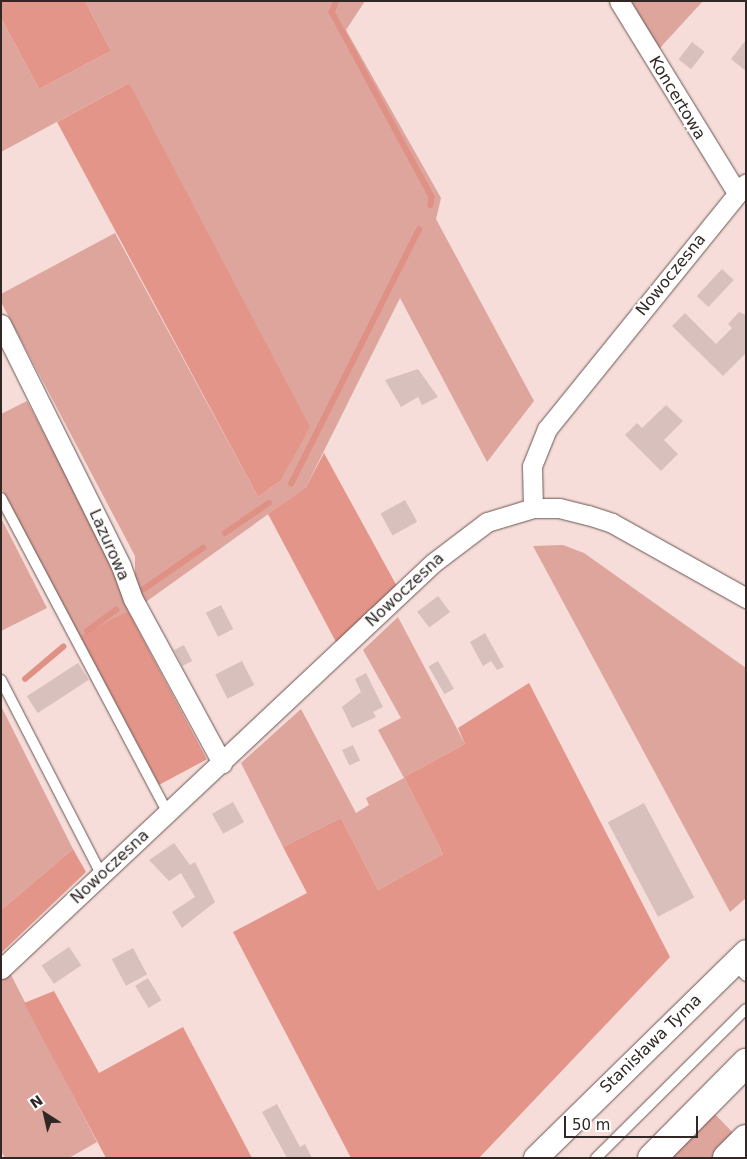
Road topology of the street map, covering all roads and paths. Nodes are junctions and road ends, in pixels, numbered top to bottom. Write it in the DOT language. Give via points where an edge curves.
graph roads {
  1 [pos="619,1"];
  2 [pos="741,188"];
  3 [pos="1,324"];
  4 [pos="1,498"];
  5 [pos="533,508"];
  6 [pos="746,598"];
  7 [pos="1,680"];
  8 [pos="222,763"];
  9 [pos="168,813"];
  10 [pos="102,874"];
  11 [pos="742,964"];
  12 [pos="1,969"];
  13 [pos="746,1009"];
  14 [pos="746,1063"];
  15 [pos="746,1077"];
  16 [pos="704,1105"];
  17 [pos="536,1158"];
  18 [pos="596,1158"];
  19 [pos="652,1158"];
  1 -- 2 [label="street, Koncertowa"];
  2 -- 5 [label="street, Nowoczesna" via="547,429 532,466"];
  3 -- 8 [label="street, Lazurowa" via="121,566 133,599"];
  4 -- 9 [label="lane"];
  5 -- 6 [label="street" via="559,508 612,523"];
  5 -- 8 [label="street, Nowoczesna" via="487,522 456,542"];
  7 -- 10 [label="lane"];
  8 -- 9 [label="street, Nowoczesna"];
  9 -- 10 [label="street, Nowoczesna"];
  10 -- 12 [label="street, Nowoczesna"];
  11 -- 17 [label="street, Stanisława Tyma"];
  13 -- 18 [label="lane"];
  14 -- 16 [label="highway"];
  15 -- 16 [label="lane"];
  16 -- 19 [label="highway"];
}
